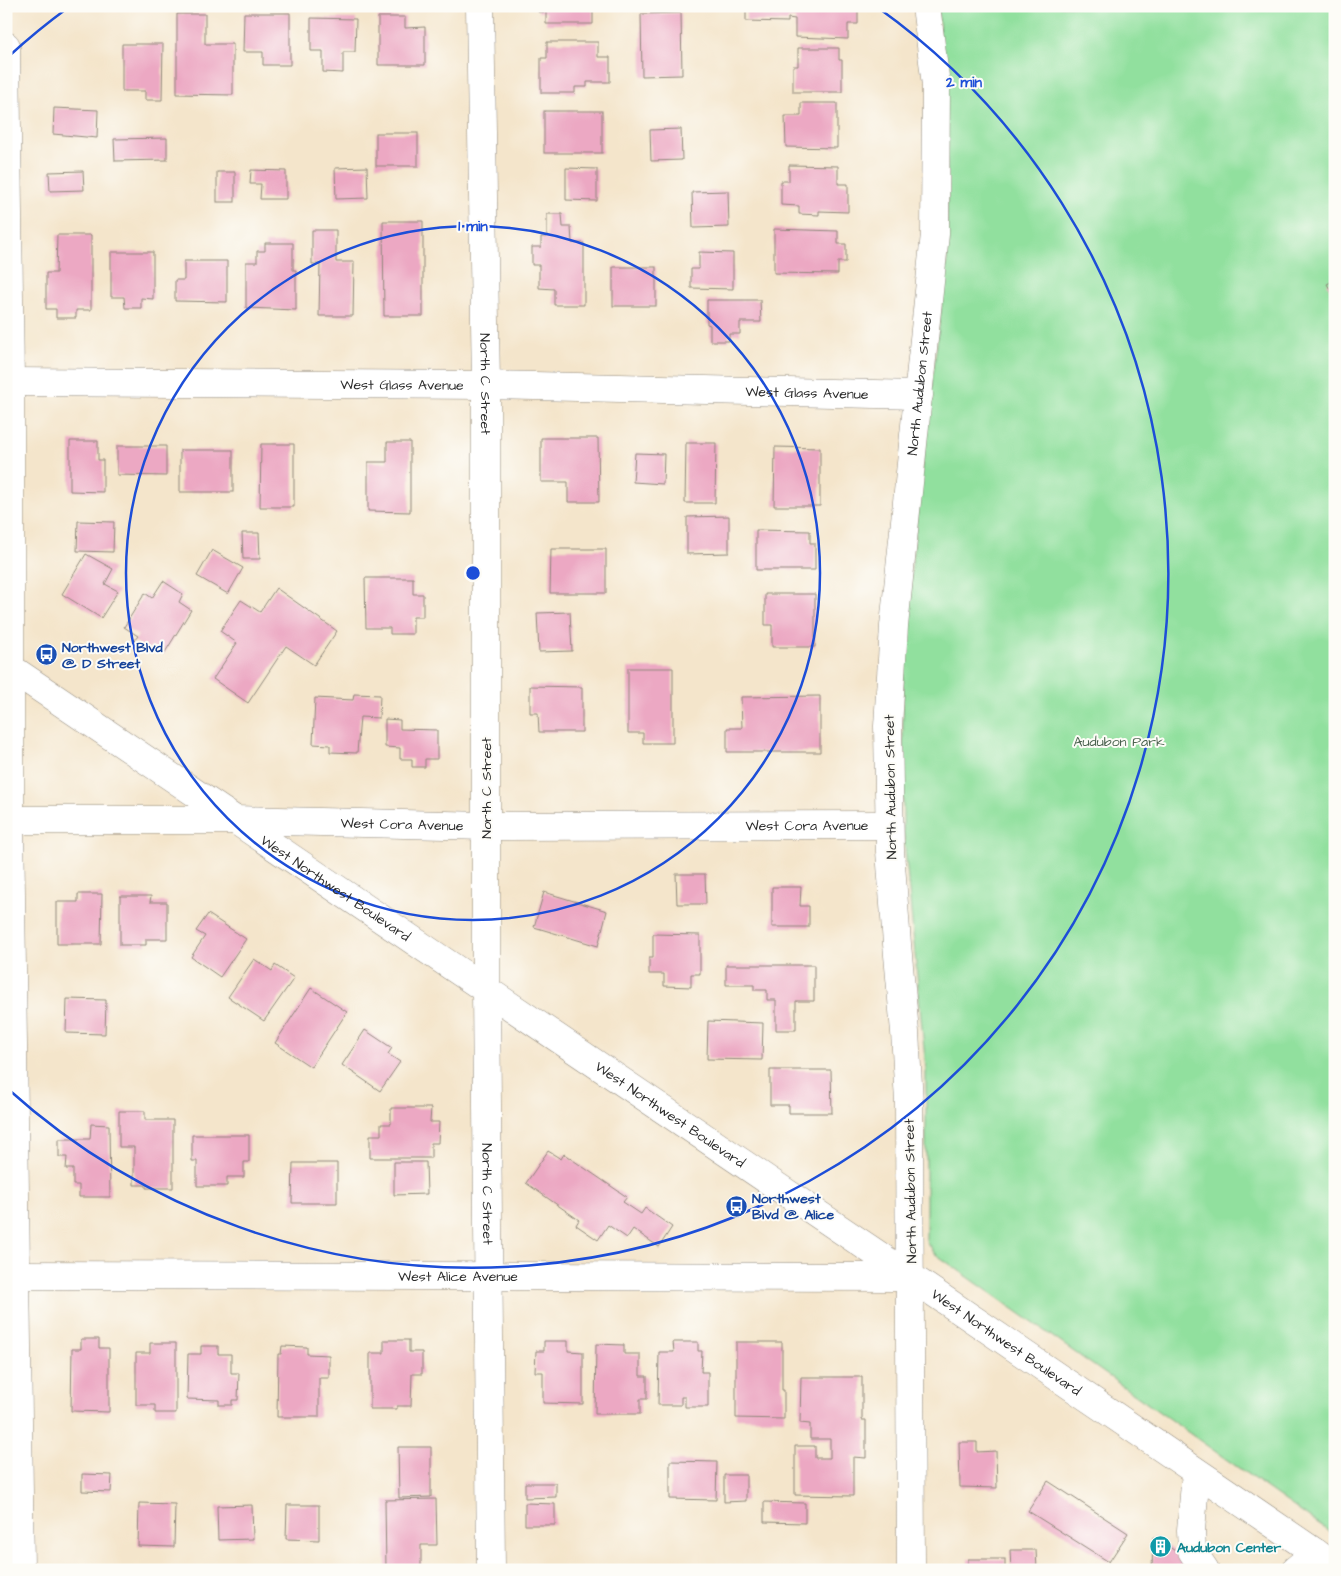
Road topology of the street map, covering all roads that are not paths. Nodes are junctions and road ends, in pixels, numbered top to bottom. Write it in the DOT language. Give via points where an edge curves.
graph roads {
  1 [pos="480,6"];
  2 [pos="926,6"];
  3 [pos="6,46"];
  4 [pos="8,382"];
  5 [pos="486,385"];
  6 [pos="919,395"];
  7 [pos="8,666"];
  8 [pos="8,820"];
  9 [pos="235,820"];
  10 [pos="889,825"];
  11 [pos="486,826"];
  12 [pos="486,990"];
  13 [pos="12,1275"];
  14 [pos="489,1277"];
  15 [pos="910,1277"];
  16 [pos="1196,1472"];
  17 [pos="1315,1563"];
  18 [pos="20,1570"];
  19 [pos="491,1570"];
  20 [pos="911,1570"];
  21 [pos="1205,1570"];
  1 -- 5 [label="street, North C Street"];
  2 -- 6 [label="street, North Audubon Street" via="936,85 935,234"];
  3 -- 4 [label="street"];
  4 -- 5 [label="street, West Glass Avenue"];
  4 -- 7 [label="street"];
  5 -- 6 [label="street, West Glass Avenue"];
  5 -- 11 [label="street, North C Street"];
  6 -- 10 [label="street, North Audubon Street" via="894,626 888,726"];
  7 -- 8 [label="street"];
  7 -- 9 [label="street, West Northwest Boulevard"];
  8 -- 9 [label="street, West Cora Avenue"];
  8 -- 13 [label="street"];
  9 -- 11 [label="street, West Cora Avenue"];
  9 -- 12 [label="street, West Northwest Boulevard"];
  10 -- 11 [label="street, West Cora Avenue"];
  10 -- 15 [label="street, North Audubon Street" via="908,1065"];
  11 -- 12 [label="street, North C Street"];
  12 -- 14 [label="street, North C Street"];
  12 -- 15 [label="street, West Northwest Boulevard"];
  13 -- 14 [label="street, West Alice Avenue"];
  13 -- 18 [label="street"];
  14 -- 15 [label="street, West Alice Avenue"];
  14 -- 19 [label="street, North C Street"];
  15 -- 16 [label="street, West Northwest Boulevard"];
  15 -- 20 [label="street, North Audubon Street"];
  16 -- 17 [label="street, West Northwest Boulevard"];
  16 -- 21 [label="street" via="1192,1551"];
}
